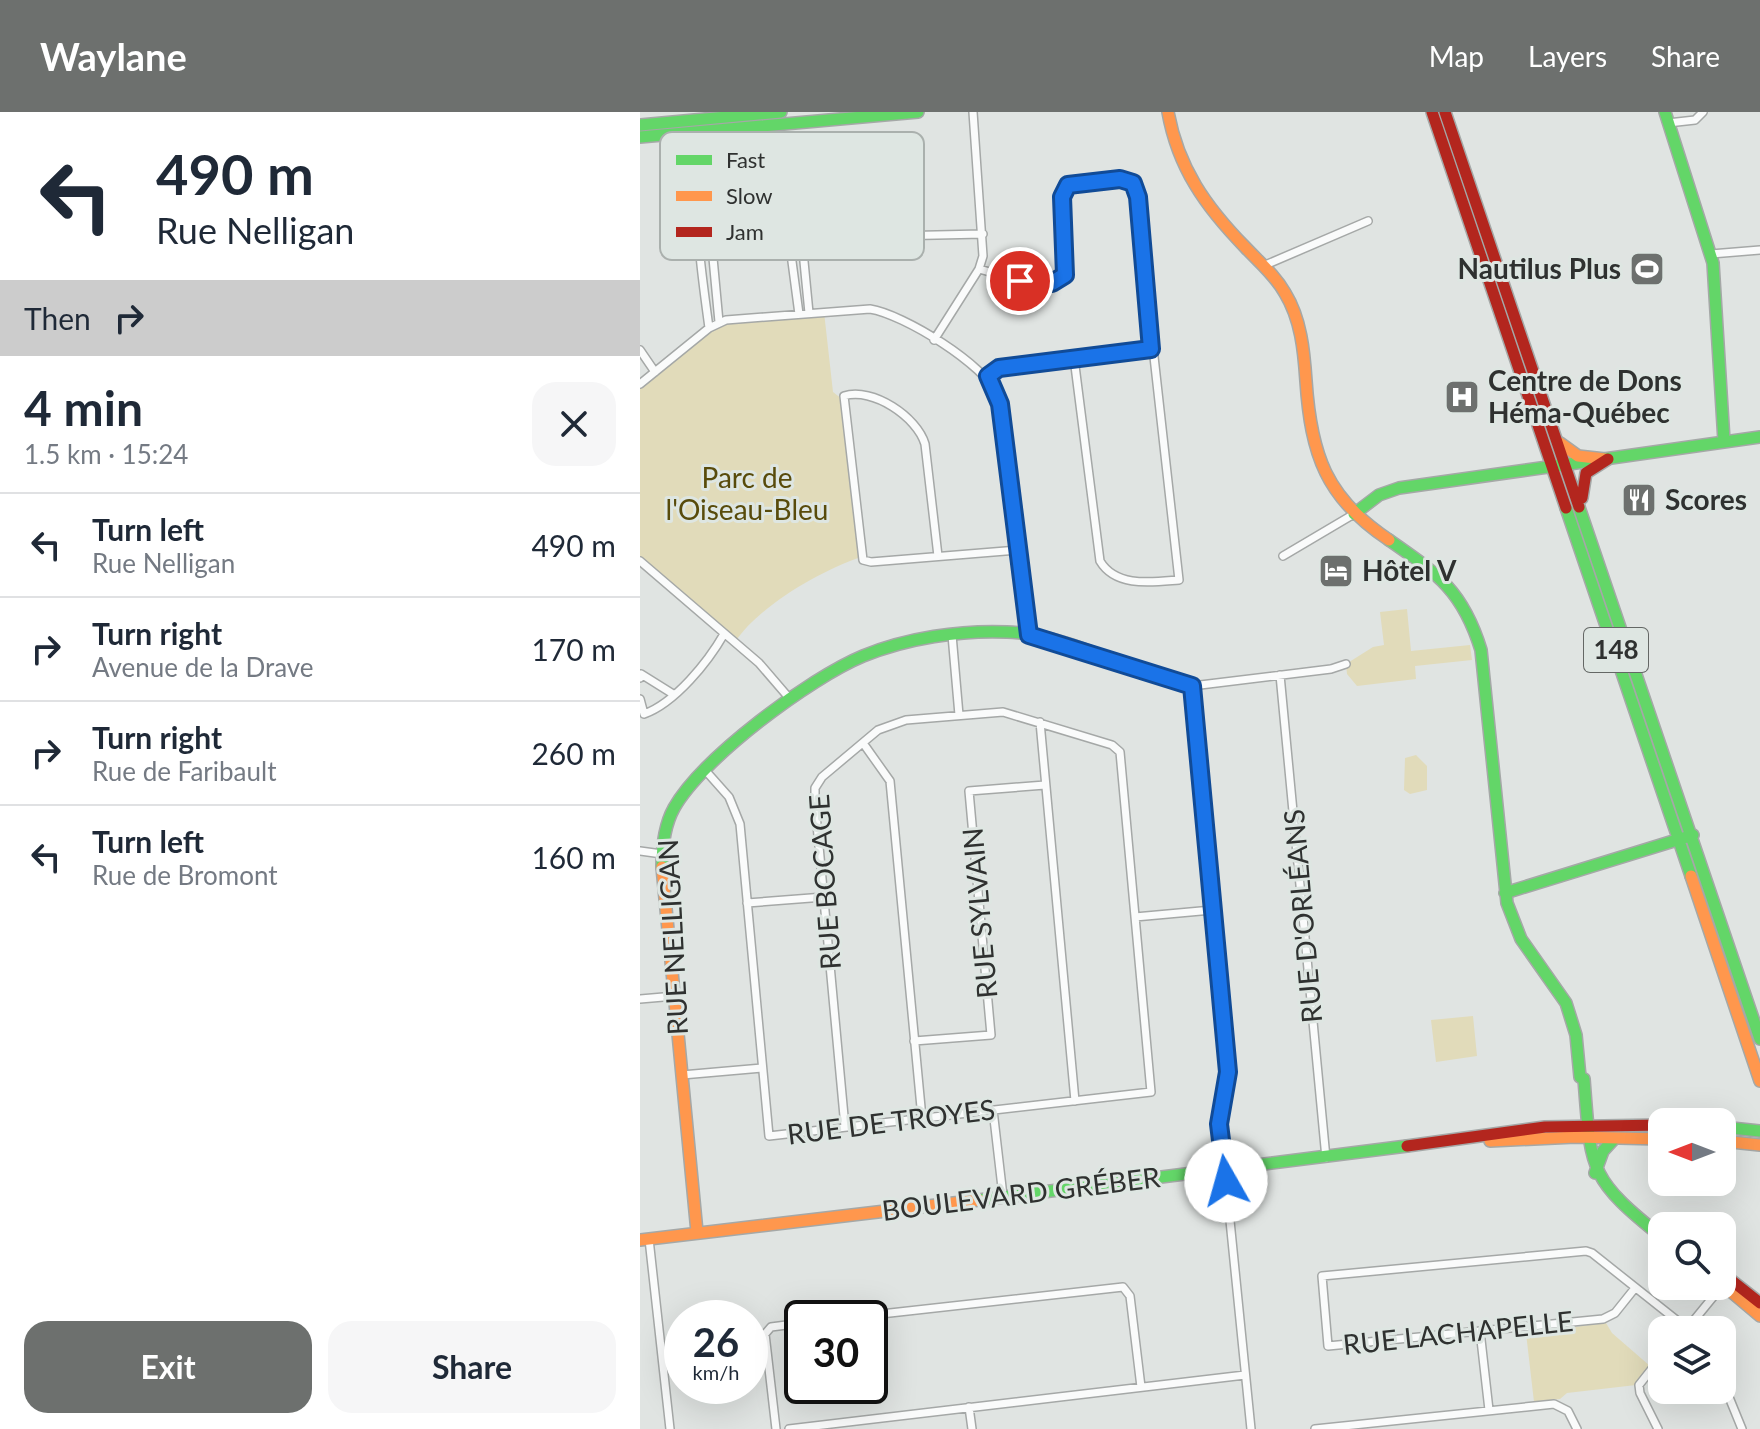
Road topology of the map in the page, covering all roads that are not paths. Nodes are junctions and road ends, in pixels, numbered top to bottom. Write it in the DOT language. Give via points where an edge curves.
graph roads {
  1 [pos="781,112"];
  2 [pos="918,112"];
  3 [pos="973,112"];
  4 [pos="1168,112"];
  5 [pos="1432,112"];
  6 [pos="1445,112"];
  7 [pos="1703,112"];
  8 [pos="1666,118"];
  9 [pos="640,125"];
  10 [pos="696,132"];
  11 [pos="660,135"];
  12 [pos="640,137"];
  13 [pos="1368,221"];
  14 [pos="983,234"];
  15 [pos="924,235"];
  16 [pos="1490,247"];
  17 [pos="1760,250"];
  18 [pos="1477,251"];
  19 [pos="1711,254"];
  20 [pos="702,260"];
  21 [pos="713,260"];
  22 [pos="793,260"];
  23 [pos="804,260"];
  24 [pos="1263,266"];
  25 [pos="979,269"];
  26 [pos="809,313"];
  27 [pos="799,314"];
  28 [pos="719,322"];
  29 [pos="709,328"];
  30 [pos="934,340"];
  31 [pos="1151,349"];
  32 [pos="640,350"];
  33 [pos="1074,358"];
  34 [pos="655,372"];
  35 [pos="988,376"];
  36 [pos="640,384"];
  37 [pos="1760,437"];
  38 [pos="1724,441"];
  39 [pos="1560,443"];
  40 [pos="1608,459"];
  41 [pos="1562,467"];
  42 [pos="1583,513"];
  43 [pos="1354,514"];
  44 [pos="1018,550"];
  45 [pos="938,556"];
  46 [pos="1283,556"];
  47 [pos="640,561"];
  48 [pos="724,634"];
  49 [pos="952,635"];
  50 [pos="1029,635"];
  51 [pos="1346,664"];
  52 [pos="1280,675"];
  53 [pos="640,678"];
  54 [pos="1192,686"];
  55 [pos="673,694"];
  56 [pos="640,699"];
  57 [pos="790,699"];
  58 [pos="959,715"];
  59 [pos="1040,722"];
  60 [pos="863,743"];
  61 [pos="705,770"];
  62 [pos="1045,785"];
  63 [pos="1692,831"];
  64 [pos="1678,835"];
  65 [pos="640,851"];
  66 [pos="662,854"];
  67 [pos="1505,893"];
  68 [pos="824,897"];
  69 [pos="747,903"];
  70 [pos="1212,910"];
  71 [pos="1135,917"];
  72 [pos="675,996"];
  73 [pos="640,999"];
  74 [pos="1760,1039"];
  75 [pos="914,1041"];
  76 [pos="762,1068"];
  77 [pos="682,1075"];
  78 [pos="1760,1081"];
  79 [pos="1151,1092"];
  80 [pos="1075,1101"];
  81 [pos="993,1110"];
  82 [pos="922,1118"];
  83 [pos="1648,1126"];
  84 [pos="845,1127"];
  85 [pos="1736,1128"];
  86 [pos="1760,1131"];
  87 [pos="1587,1132"];
  88 [pos="1614,1139"];
  89 [pos="1648,1139"];
  90 [pos="1736,1142"];
  91 [pos="1760,1145"];
  92 [pos="1326,1158"];
  93 [pos="1225,1171"];
  94 [pos="1595,1173"];
  95 [pos="1003,1196"];
  96 [pos="1648,1224"];
  97 [pos="697,1232"];
  98 [pos="645,1240"];
  99 [pos="1635,1288"];
  100 [pos="1736,1289"];
  101 [pos="1736,1294"];
  102 [pos="1709,1300"];
  103 [pos="1760,1303"];
  104 [pos="888,1313"];
  105 [pos="1671,1316"];
  106 [pos="1697,1316"];
  107 [pos="1760,1316"];
  108 [pos="784,1325"];
  109 [pos="1480,1331"];
  110 [pos="1648,1374"];
  111 [pos="1245,1375"];
  112 [pos="1141,1387"];
  113 [pos="1732,1404"];
  114 [pos="969,1407"];
  115 [pos="1489,1410"];
  116 [pos="1336,1428"];
  117 [pos="670,1429"];
  118 [pos="776,1429"];
  119 [pos="789,1429"];
  120 [pos="972,1429"];
  121 [pos="1251,1429"];
  122 [pos="1315,1429"];
  123 [pos="1577,1429"];
  124 [pos="1658,1429"];
  125 [pos="1742,1429"];
  1 -- 9 [label="street"];
  2 -- 10 [label="street"];
  3 -- 14 [label="street"];
  4 -- 24 [label="street" via="1175,150 1192,187"];
  5 -- 18 [label="street, 148"];
  6 -- 16 [label="street, 148"];
  7 -- 8 [label="street" via="1695,120"];
  8 -- 19 [label="street"];
  11 -- 12 [label="street"];
  13 -- 24 [label="street"];
  14 -- 15 [label="street"];
  14 -- 25 [label="street"];
  16 -- 18 [label="street"];
  16 -- 39 [label="street, 148"];
  17 -- 19 [label="street"];
  18 -- 41 [label="street, 148"];
  19 -- 38 [label="street"];
  20 -- 29 [label="street"];
  21 -- 28 [label="street"];
  22 -- 27 [label="street"];
  23 -- 26 [label="street"];
  24 -- 43 [label="street" via="1295,313 1317,457 1325,477"];
  25 -- 30 [label="street"];
  25 -- 31 [label="street" via="1026,282 1062,279 1067,264 1065,188 1076,182 1129,180 1138,197"];
  26 -- 27 [label="street"];
  26 -- 30 [label="street" via="878,310"];
  27 -- 28 [label="street"];
  28 -- 29 [label="street"];
  29 -- 34 [label="street"];
  30 -- 35 [label="street"];
  31 -- 33 [label="street"];
  31 -- 33 [label="street" via="1179,580 1127,580 1109,573 1100,561"];
  32 -- 34 [label="street"];
  33 -- 35 [label="street" via="999,368"];
  34 -- 36 [label="street"];
  35 -- 44 [label="street" via="1000,404"];
  37 -- 38 [label="street"];
  38 -- 40 [label="street"];
  39 -- 40 [label="street" via="1578,456"];
  39 -- 41 [label="street, 148"];
  40 -- 41 [label="street"];
  40 -- 42 [label="street" via="1584,477"];
  41 -- 42 [label="street, 148"];
  41 -- 43 [label="street" via="1388,490"];
  41 -- 64 [label="street, 148"];
  42 -- 63 [label="street, 148"];
  43 -- 46 [label="street"];
  43 -- 67 [label="street" via="1432,566 1474,622"];
  44 -- 45 [label="street"];
  44 -- 50 [label="street"];
  45 -- 45 [label="street" via="871,562 861,557 844,396 876,400 907,417 921,433"];
  47 -- 48 [label="street"];
  48 -- 55 [label="street"];
  48 -- 57 [label="street"];
  49 -- 50 [label="street, RUE NELLIGAN"];
  49 -- 57 [label="street, RUE NELLIGAN" via="901,642 862,655 823,674"];
  49 -- 58 [label="street"];
  50 -- 54 [label="street, RUE NELLIGAN"];
  51 -- 52 [label="street, RUE NELLIGAN"];
  52 -- 54 [label="street, RUE NELLIGAN"];
  52 -- 92 [label="street, RUE D'ORLÉANS"];
  53 -- 55 [label="street" via="641,674 653,679"];
  54 -- 70 [label="street"];
  55 -- 56 [label="street" via="644,714"];
  57 -- 61 [label="street, RUE NELLIGAN"];
  58 -- 59 [label="street, RUE BOCAGE" via="1003,712"];
  58 -- 60 [label="street, RUE BOCAGE" via="891,724"];
  59 -- 62 [label="street"];
  59 -- 71 [label="street, RUE BOCAGE" via="1120,752"];
  60 -- 68 [label="street, RUE BOCAGE" via="815,788"];
  60 -- 75 [label="street" via="890,781"];
  61 -- 66 [label="street, RUE NELLIGAN" via="673,806"];
  61 -- 69 [label="street, RUE DE TROYES" via="738,815"];
  62 -- 75 [label="street, RUE SYLVAIN" via="969,791 991,1035"];
  62 -- 80 [label="street"];
  63 -- 64 [label="street"];
  63 -- 74 [label="street, 148"];
  64 -- 67 [label="street"];
  64 -- 78 [label="street, 148"];
  65 -- 66 [label="street"];
  66 -- 72 [label="street, RUE NELLIGAN"];
  67 -- 87 [label="street" via="1517,930 1558,986 1573,1023"];
  68 -- 69 [label="street"];
  68 -- 84 [label="street, RUE BOCAGE"];
  69 -- 76 [label="street, RUE DE TROYES"];
  70 -- 71 [label="street"];
  70 -- 93 [label="street" via="1228,1072 1219,1124"];
  71 -- 79 [label="street, RUE BOCAGE"];
  72 -- 73 [label="street"];
  72 -- 77 [label="street, RUE NELLIGAN"];
  75 -- 82 [label="street"];
  76 -- 77 [label="street"];
  76 -- 84 [label="street, RUE DE TROYES" via="769,1136"];
  77 -- 97 [label="street, RUE NELLIGAN"];
  79 -- 80 [label="street, RUE DE TROYES"];
  80 -- 81 [label="street, RUE DE TROYES"];
  81 -- 82 [label="street, RUE DE TROYES"];
  81 -- 95 [label="street"];
  82 -- 84 [label="street, RUE DE TROYES"];
  83 -- 87 [label="street, BOULEVARD GRÉBER"];
  85 -- 86 [label="street"];
  87 -- 88 [label="street, BOULEVARD GRÉBER"];
  87 -- 92 [label="street, BOULEVARD GRÉBER"];
  87 -- 94 [label="street"];
  88 -- 89 [label="street, BOULEVARD GRÉBER"];
  88 -- 94 [label="street"];
  90 -- 91 [label="street"];
  92 -- 93 [label="street, BOULEVARD GRÉBER"];
  93 -- 95 [label="street, BOULEVARD GRÉBER"];
  93 -- 111 [label="street"];
  94 -- 96 [label="street" via="1618,1203"];
  95 -- 97 [label="street, BOULEVARD GRÉBER"];
  97 -- 98 [label="street, BOULEVARD GRÉBER"];
  98 -- 117 [label="street"];
  99 -- 105 [label="street, RUE LACHAPELLE"];
  99 -- 109 [label="street, RUE LACHAPELLE" via="1608,1318"];
  99 -- 109 [label="street, RUE LACHAPELLE" via="1592,1253 1580,1250 1322,1276 1328,1346"];
  100 -- 103 [label="street"];
  101 -- 107 [label="street"];
  102 -- 106 [label="street"];
  104 -- 112 [label="street" via="1123,1287 1130,1296"];
  108 -- 118 [label="street" via="765,1334"];
  109 -- 115 [label="street"];
  110 -- 124 [label="street" via="1639,1385"];
  111 -- 112 [label="street"];
  111 -- 121 [label="street"];
  112 -- 114 [label="street"];
  113 -- 125 [label="street"];
  114 -- 119 [label="street"];
  114 -- 120 [label="street"];
  115 -- 116 [label="street"];
  115 -- 123 [label="street" via="1560,1405"];
  116 -- 122 [label="street"];
}
